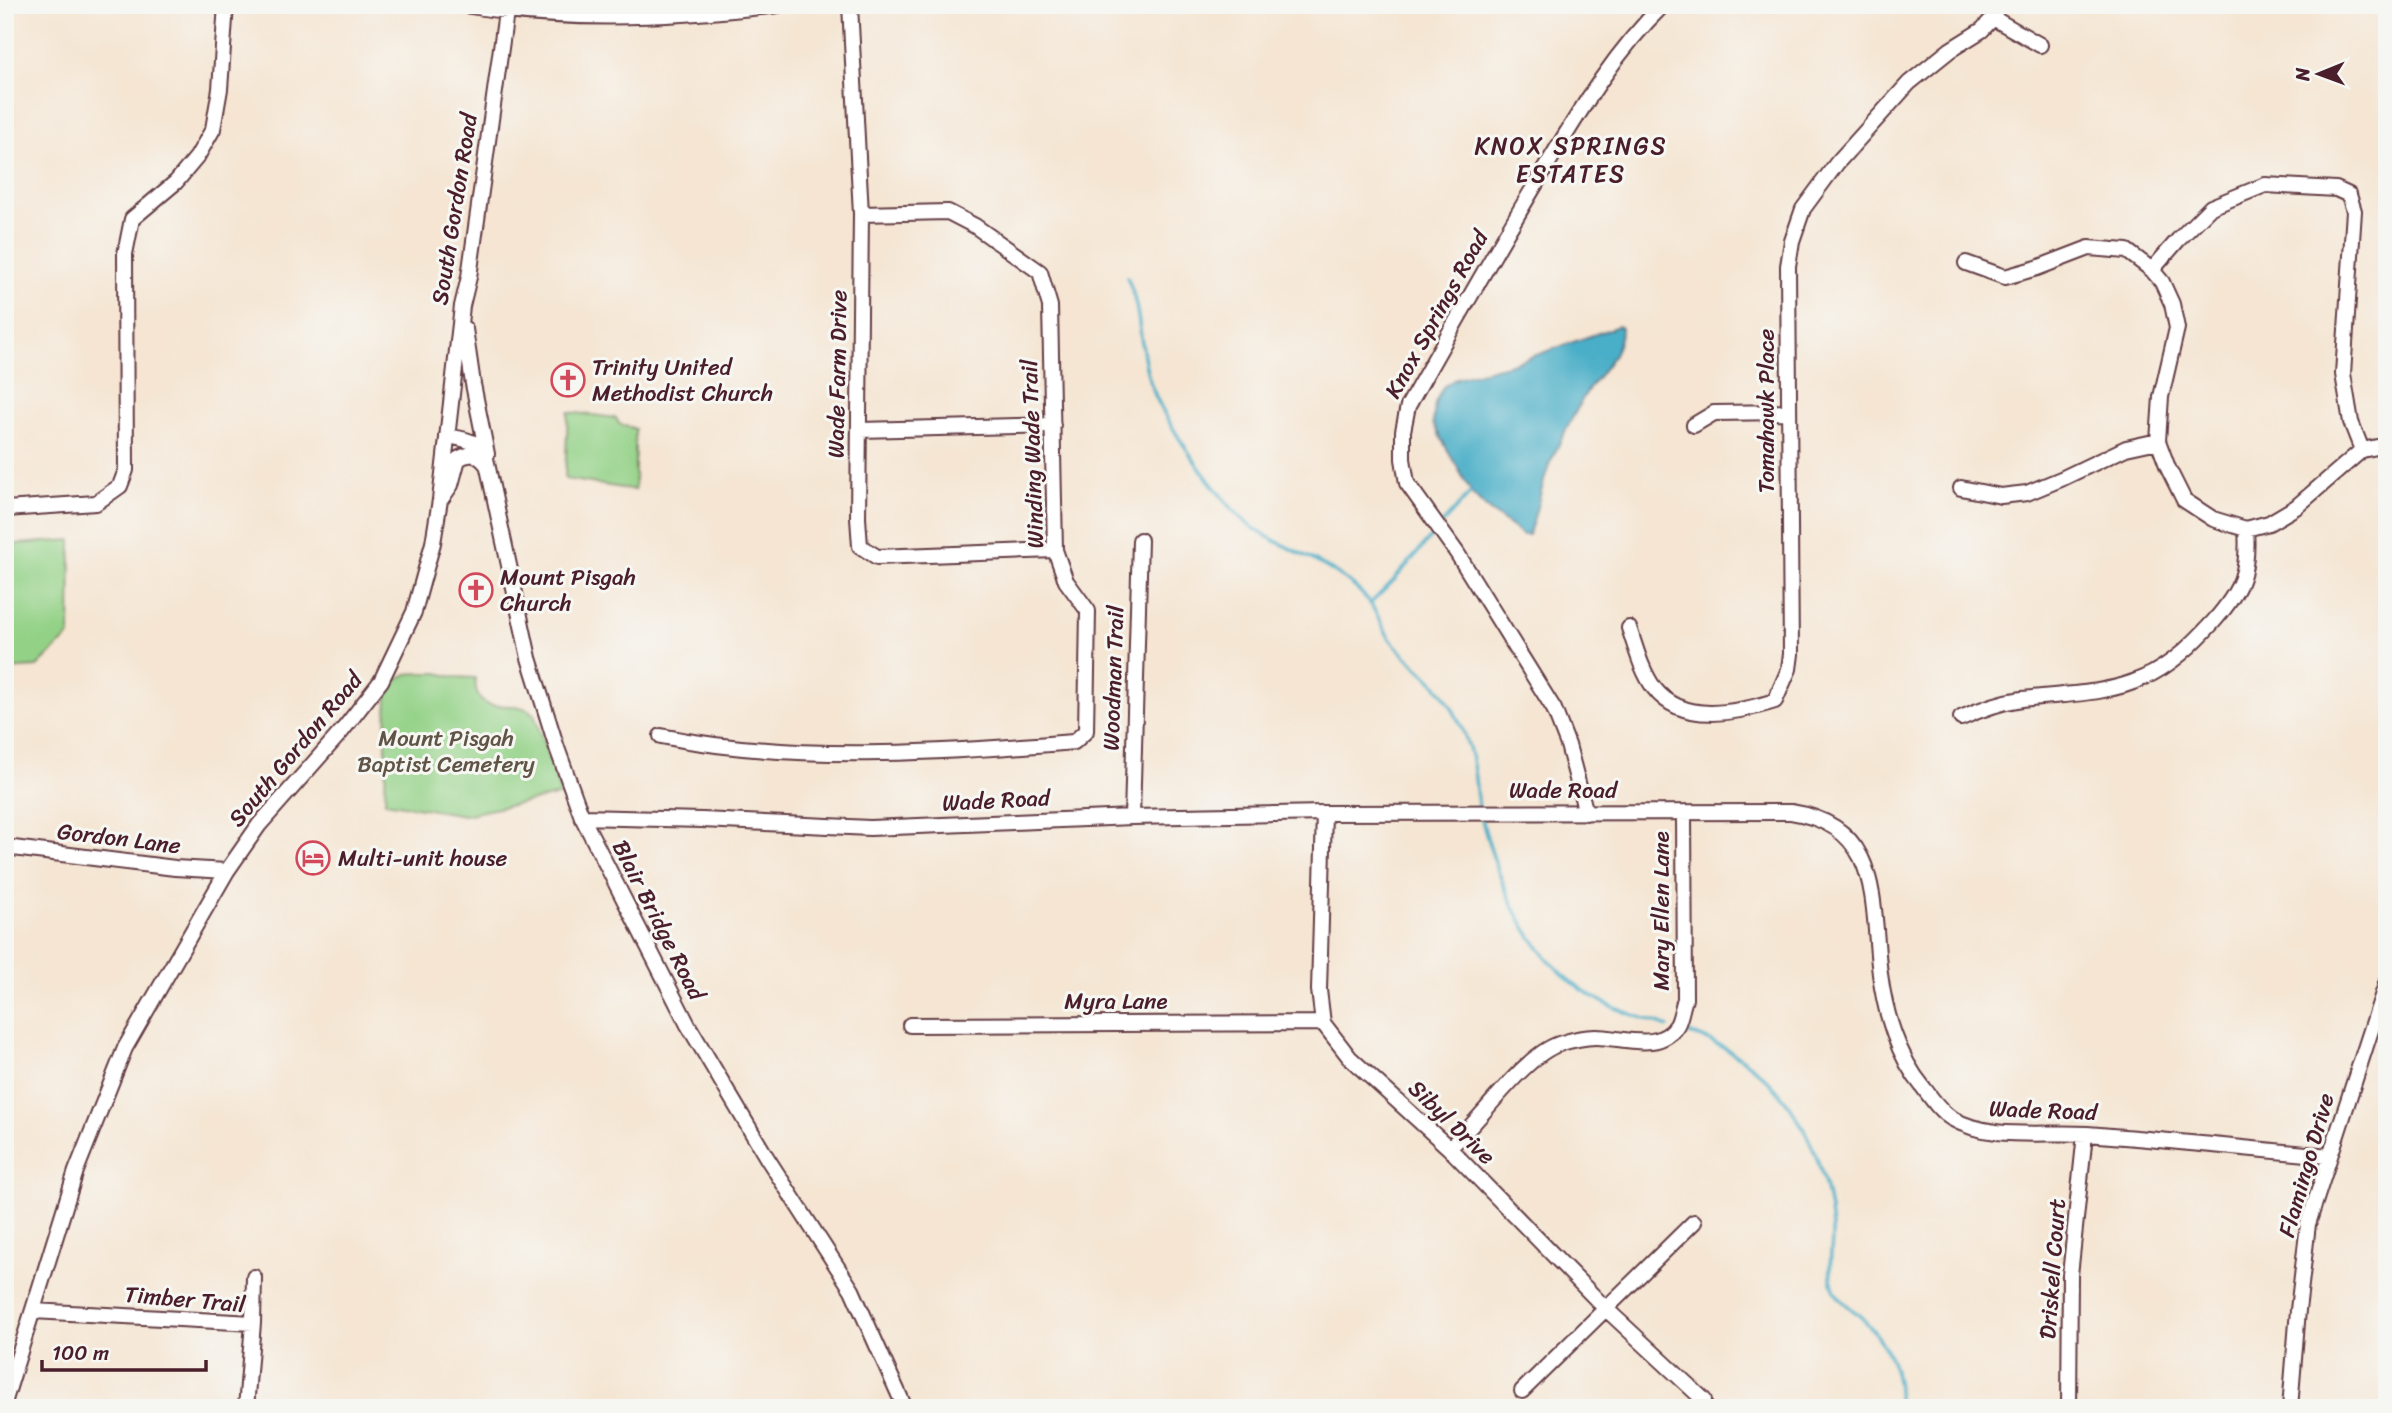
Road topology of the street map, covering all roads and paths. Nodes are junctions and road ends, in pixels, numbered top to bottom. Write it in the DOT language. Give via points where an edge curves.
graph roads {
  1 [pos="226,5"];
  2 [pos="464,5"];
  3 [pos="778,5"];
  4 [pos="850,5"];
  5 [pos="1663,5"];
  6 [pos="507,9"];
  7 [pos="1994,12"];
  8 [pos="2040,45"];
  9 [pos="861,215"];
  10 [pos="1966,263"];
  11 [pos="2152,270"];
  12 [pos="462,306"];
  13 [pos="1788,412"];
  14 [pos="1053,425"];
  15 [pos="1694,425"];
  16 [pos="860,430"];
  17 [pos="447,436"];
  18 [pos="2158,441"];
  19 [pos="2387,445"];
  20 [pos="2362,450"];
  21 [pos="489,469"];
  22 [pos="1961,488"];
  23 [pos="440,500"];
  24 [pos="5,509"];
  25 [pos="2246,529"];
  26 [pos="1140,540"];
  27 [pos="1055,550"];
  28 [pos="1629,628"];
  29 [pos="1961,718"];
  30 [pos="661,736"];
  31 [pos="1324,813"];
  32 [pos="1586,813"];
  33 [pos="1684,813"];
  34 [pos="582,817"];
  35 [pos="1132,817"];
  36 [pos="5,848"];
  37 [pos="227,871"];
  38 [pos="2387,981"];
  39 [pos="1323,1023"];
  40 [pos="910,1025"];
  41 [pos="2085,1134"];
  42 [pos="1449,1148"];
  43 [pos="2330,1156"];
  44 [pos="1694,1222"];
  45 [pos="254,1277"];
  46 [pos="1605,1308"];
  47 [pos="33,1311"];
  48 [pos="253,1323"];
  49 [pos="1522,1391"];
  50 [pos="5,1399"];
  51 [pos="1704,1400"];
  52 [pos="246,1408"];
  53 [pos="905,1408"];
  54 [pos="2069,1408"];
  55 [pos="2290,1408"];
  1 -- 24 [label="street" via="214,129 176,182 132,219 128,235 126,470 120,486 96,503"];
  2 -- 6 [label="street"];
  3 -- 6 [label="street" via="651,16"];
  4 -- 9 [label="street, Wade Farm Drive"];
  5 -- 32 [label="street, Knox Springs Road" via="1591,92 1408,407 1403,431 1407,483 1457,552 1555,709"];
  6 -- 12 [label="street, South Gordon Road"];
  7 -- 8 [label="street"];
  7 -- 13 [label="street, Tomahawk Place" via="1982,30 1909,83 1837,163 1803,209 1788,266"];
  9 -- 14 [label="street, Winding Wade Trail" via="948,212 1040,272 1050,306"];
  9 -- 16 [label="street, Wade Farm Drive"];
  10 -- 11 [label="street" via="2005,277 2088,248 2127,251"];
  11 -- 18 [label="street" via="2172,304 2177,328 2161,397"];
  11 -- 20 [label="street" via="2211,207 2265,185 2336,189 2349,195 2354,211 2343,374 2351,422"];
  12 -- 17 [label="street, South Gordon Road"];
  12 -- 21 [label="street"];
  13 -- 15 [label="street" via="1714,413"];
  13 -- 28 [label="street, Tomahawk Place" via="1791,654 1775,701 1727,713 1698,712 1673,704 1653,687"];
  14 -- 16 [label="street"];
  14 -- 27 [label="street, Winding Wade Trail"];
  16 -- 27 [label="street, Wade Farm Drive" via="860,547 877,557"];
  17 -- 21 [label="street, Blair Bridge Road" via="482,447"];
  17 -- 23 [label="street, South Gordon Road"];
  18 -- 22 [label="street" via="2126,448 2027,493 2001,496"];
  18 -- 25 [label="street" via="2183,500 2213,519"];
  19 -- 20 [label="street"];
  20 -- 25 [label="street" via="2296,508"];
  21 -- 23 [label="street" via="482,457 473,454 458,459 451,485"];
  21 -- 34 [label="street, Blair Bridge Road" via="529,658"];
  23 -- 37 [label="street, South Gordon Road" via="414,612 381,681 259,825"];
  25 -- 29 [label="street" via="2248,558 2230,604 2180,655 2144,678 2114,688 2019,700"];
  26 -- 35 [label="street, Woodman Trail"];
  27 -- 30 [label="street, Winding Wade Trail" via="1066,581 1088,611 1086,731 1074,742 845,754 697,744"];
  31 -- 32 [label="street, Wade Road"];
  31 -- 35 [label="street, Wade Road"];
  31 -- 39 [label="street" via="1319,990"];
  32 -- 33 [label="street, Wade Road"];
  33 -- 41 [label="street, Wade Road" via="1791,812 1830,823 1853,845 1866,868 1886,1006 1914,1077 1950,1117 1979,1131"];
  33 -- 42 [label="street, Mary Ellen Lane" via="1685,999 1677,1025 1663,1039 1643,1042 1596,1037 1554,1046 1532,1061"];
  34 -- 35 [label="street, Wade Road" via="870,828"];
  34 -- 53 [label="street, Blair Bridge Road" via="688,1025 852,1290"];
  36 -- 37 [label="street, Gordon Lane"];
  37 -- 47 [label="street, South Gordon Road" via="125,1048 76,1171"];
  38 -- 43 [label="street, Flamingo Drive"];
  39 -- 40 [label="street, Myra Lane"];
  39 -- 42 [label="street, Sibyl Drive" via="1350,1058"];
  41 -- 43 [label="street, Wade Road"];
  41 -- 54 [label="street, Driskell Court" via="2070,1275"];
  42 -- 46 [label="street, Sibyl Drive"];
  43 -- 55 [label="street, Flamingo Drive" via="2308,1224"];
  44 -- 46 [label="street"];
  45 -- 48 [label="street"];
  46 -- 49 [label="street"];
  46 -- 51 [label="street, Sibyl Drive"];
  47 -- 48 [label="street, Timber Trail"];
  47 -- 50 [label="street, South Gordon Road"];
  48 -- 52 [label="street, Timber Trail"];
}
